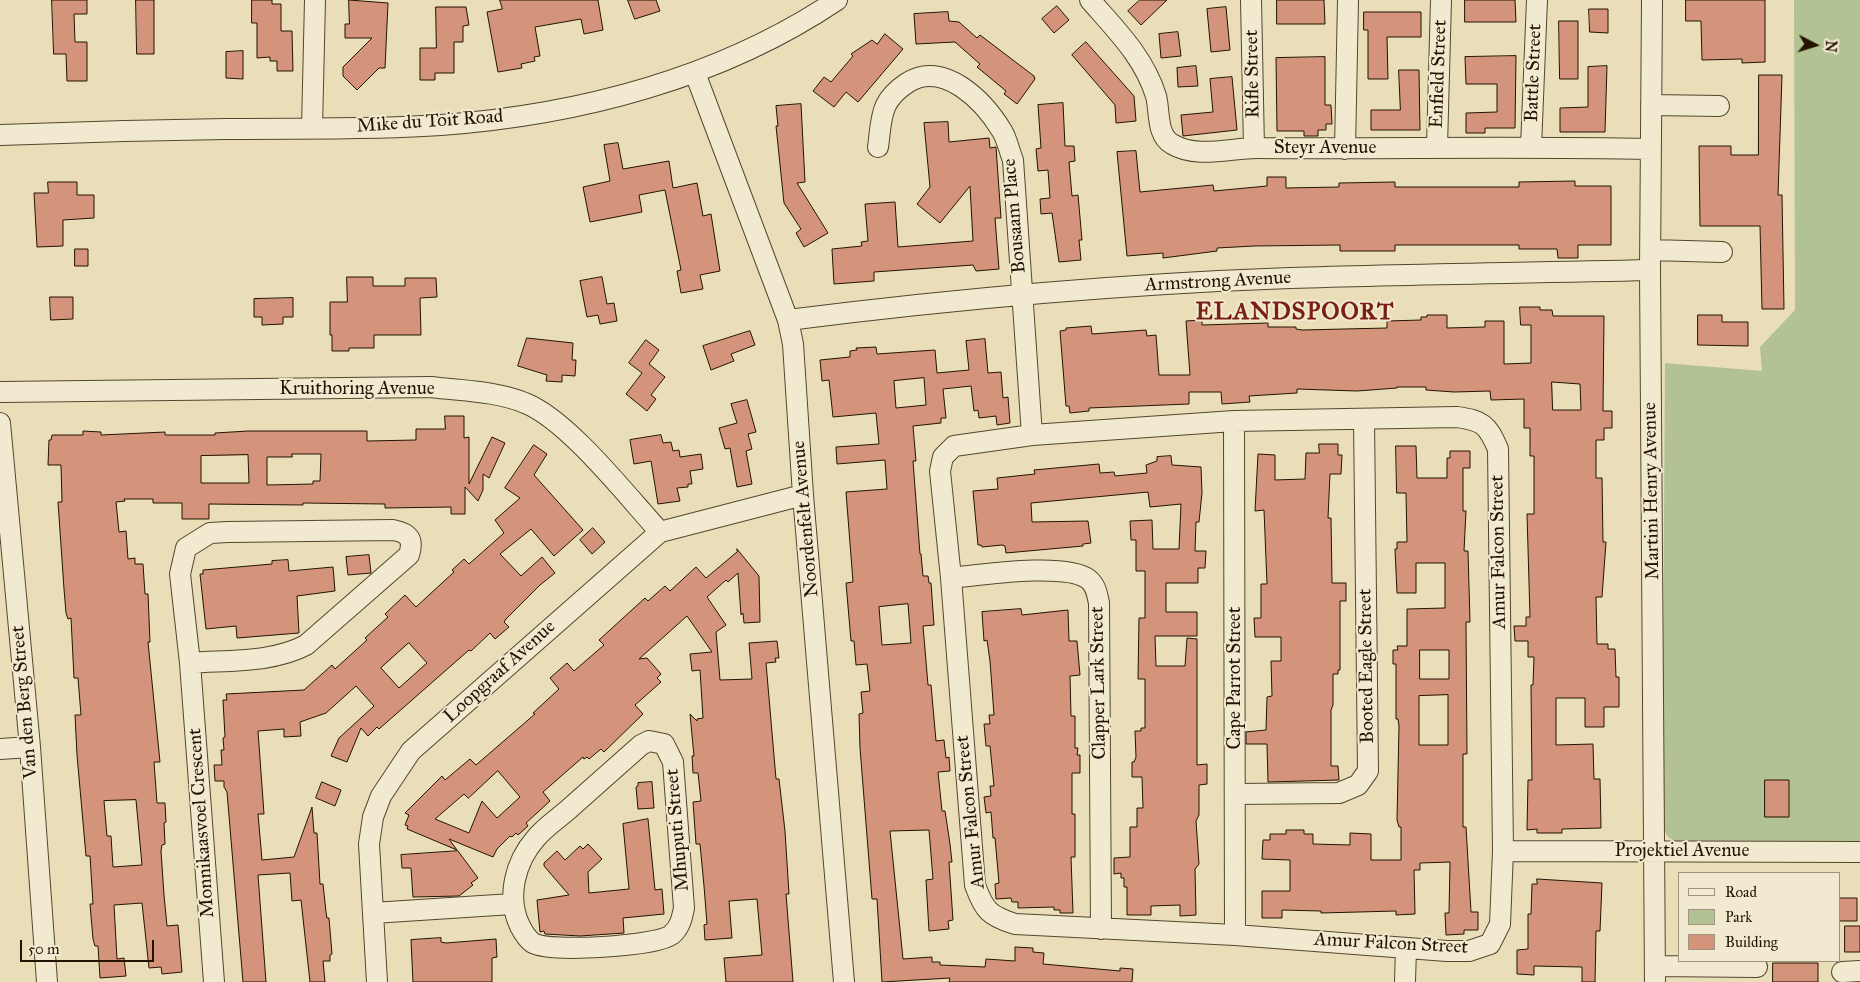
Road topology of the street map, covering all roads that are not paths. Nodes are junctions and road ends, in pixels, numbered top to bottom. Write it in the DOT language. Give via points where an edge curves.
graph roads {
  1 [pos="315,0"];
  2 [pos="837,0"];
  3 [pos="1090,0"];
  4 [pos="1251,0"];
  5 [pos="1348,0"];
  6 [pos="1441,0"];
  7 [pos="1537,0"];
  8 [pos="1652,0"];
  9 [pos="695,73"];
  10 [pos="1651,105"];
  11 [pos="1719,106"];
  12 [pos="312,128"];
  13 [pos="0,135"];
  14 [pos="1531,146"];
  15 [pos="878,147"];
  16 [pos="1254,148"];
  17 [pos="1437,148"];
  18 [pos="1345,149"];
  19 [pos="1650,149"];
  20 [pos="1651,250"];
  21 [pos="1722,252"];
  22 [pos="1650,270"];
  23 [pos="1022,295"];
  24 [pos="788,320"];
  25 [pos="0,392"];
  26 [pos="1364,419"];
  27 [pos="1234,421"];
  28 [pos="0,423"];
  29 [pos="1032,435"];
  30 [pos="803,495"];
  31 [pos="660,532"];
  32 [pos="951,578"];
  33 [pos="190,663"];
  34 [pos="30,747"];
  35 [pos="0,749"];
  36 [pos="1236,794"];
  37 [pos="1655,850"];
  38 [pos="1503,851"];
  39 [pos="1860,852"];
  40 [pos="512,904"];
  41 [pos="373,913"];
  42 [pos="1101,929"];
  43 [pos="1235,935"];
  44 [pos="1406,948"];
  45 [pos="1757,967"];
  46 [pos="1655,974"];
  47 [pos="47,982"];
  48 [pos="214,982"];
  49 [pos="377,982"];
  50 [pos="844,982"];
  51 [pos="1405,982"];
  1 -- 12 [label="street"];
  2 -- 9 [label="street, Mike du Toit Road" via="763,43"];
  3 -- 16 [label="street, Steyr Avenue" via="1146,70 1156,97 1161,129 1170,144 1201,152"];
  4 -- 16 [label="street, Rifle Street"];
  5 -- 18 [label="street"];
  6 -- 17 [label="street, Enfield Street"];
  7 -- 14 [label="street, Battle Street"];
  8 -- 10 [label="street, Martini Henry Avenue"];
  9 -- 12 [label="street, Mike du Toit Road" via="629,93 538,114 441,125"];
  9 -- 24 [label="street, Noordenfelt Avenue"];
  10 -- 11 [label="street"];
  10 -- 19 [label="street, Martini Henry Avenue"];
  12 -- 13 [label="street, Mike du Toit Road"];
  14 -- 17 [label="street, Steyr Avenue"];
  14 -- 19 [label="street, Steyr Avenue"];
  15 -- 23 [label="street, Bousaam Place" via="885,106 896,90 916,77 931,75 957,83 984,107 1003,132 1013,160"];
  16 -- 18 [label="street, Steyr Avenue"];
  17 -- 18 [label="street, Steyr Avenue"];
  19 -- 20 [label="street, Martini Henry Avenue"];
  20 -- 21 [label="street"];
  20 -- 22 [label="street, Martini Henry Avenue"];
  22 -- 23 [label="street, Armstrong Avenue" via="1289,278"];
  22 -- 37 [label="street, Martini Henry Avenue"];
  23 -- 24 [label="street, Armstrong Avenue"];
  23 -- 29 [label="street, Bousaam Place"];
  24 -- 30 [label="street, Noordenfelt Avenue" via="793,344"];
  25 -- 31 [label="street, Kruithoring Avenue" via="431,387 492,395 526,403 570,434"];
  26 -- 27 [label="street, Amur Falcon Street"];
  26 -- 36 [label="street, Booted Eagle Street" via="1368,770 1358,785 1339,793"];
  26 -- 38 [label="street, Amur Falcon Street" via="1457,417 1477,420 1490,432 1498,449"];
  27 -- 29 [label="street, Amur Falcon Street"];
  27 -- 36 [label="street, Cape Parrot Street"];
  28 -- 34 [label="street, Van den Berg Street"];
  29 -- 32 [label="street, Amur Falcon Street" via="954,446 943,457 940,471"];
  30 -- 31 [label="street, Loopgraaf Avenue"];
  30 -- 50 [label="street, Noordenfelt Avenue"];
  31 -- 41 [label="street, Loopgraaf Avenue" via="411,751 381,796 373,817 369,844"];
  32 -- 42 [label="street, Amur Falcon Street" via="975,885 982,905 995,918 1015,924"];
  32 -- 42 [label="street, Clapper Lark Street" via="1054,570 1078,574 1095,588 1099,603"];
  33 -- 33 [label="street, Monnikaasvoel Crescent" via="180,574 186,548 196,541 210,533 228,532 393,530 410,537 413,544 409,555 306,644 275,656"];
  33 -- 48 [label="street, Monnikaasvoel Crescent"];
  34 -- 35 [label="street"];
  34 -- 47 [label="street, Van den Berg Street"];
  36 -- 43 [label="street, Cape Parrot Street"];
  37 -- 38 [label="street, Projektiel Avenue"];
  37 -- 39 [label="street, Projektiel Avenue"];
  37 -- 46 [label="street, Martini Henry Avenue"];
  38 -- 44 [label="street, Amur Falcon Street" via="1500,924 1490,944 1469,951"];
  40 -- 40 [label="street, Mhuputi Street" via="512,885 535,838 641,745 649,741 664,744 673,762 675,784 684,908 678,928 671,935 652,941 566,949 542,947 532,943 524,934"];
  40 -- 41 [label="street"];
  41 -- 49 [label="street, Loopgraaf Avenue"];
  42 -- 43 [label="street, Amur Falcon Street"];
  43 -- 44 [label="street, Amur Falcon Street"];
  44 -- 51 [label="street"];
  45 -- 46 [label="street"];
}
